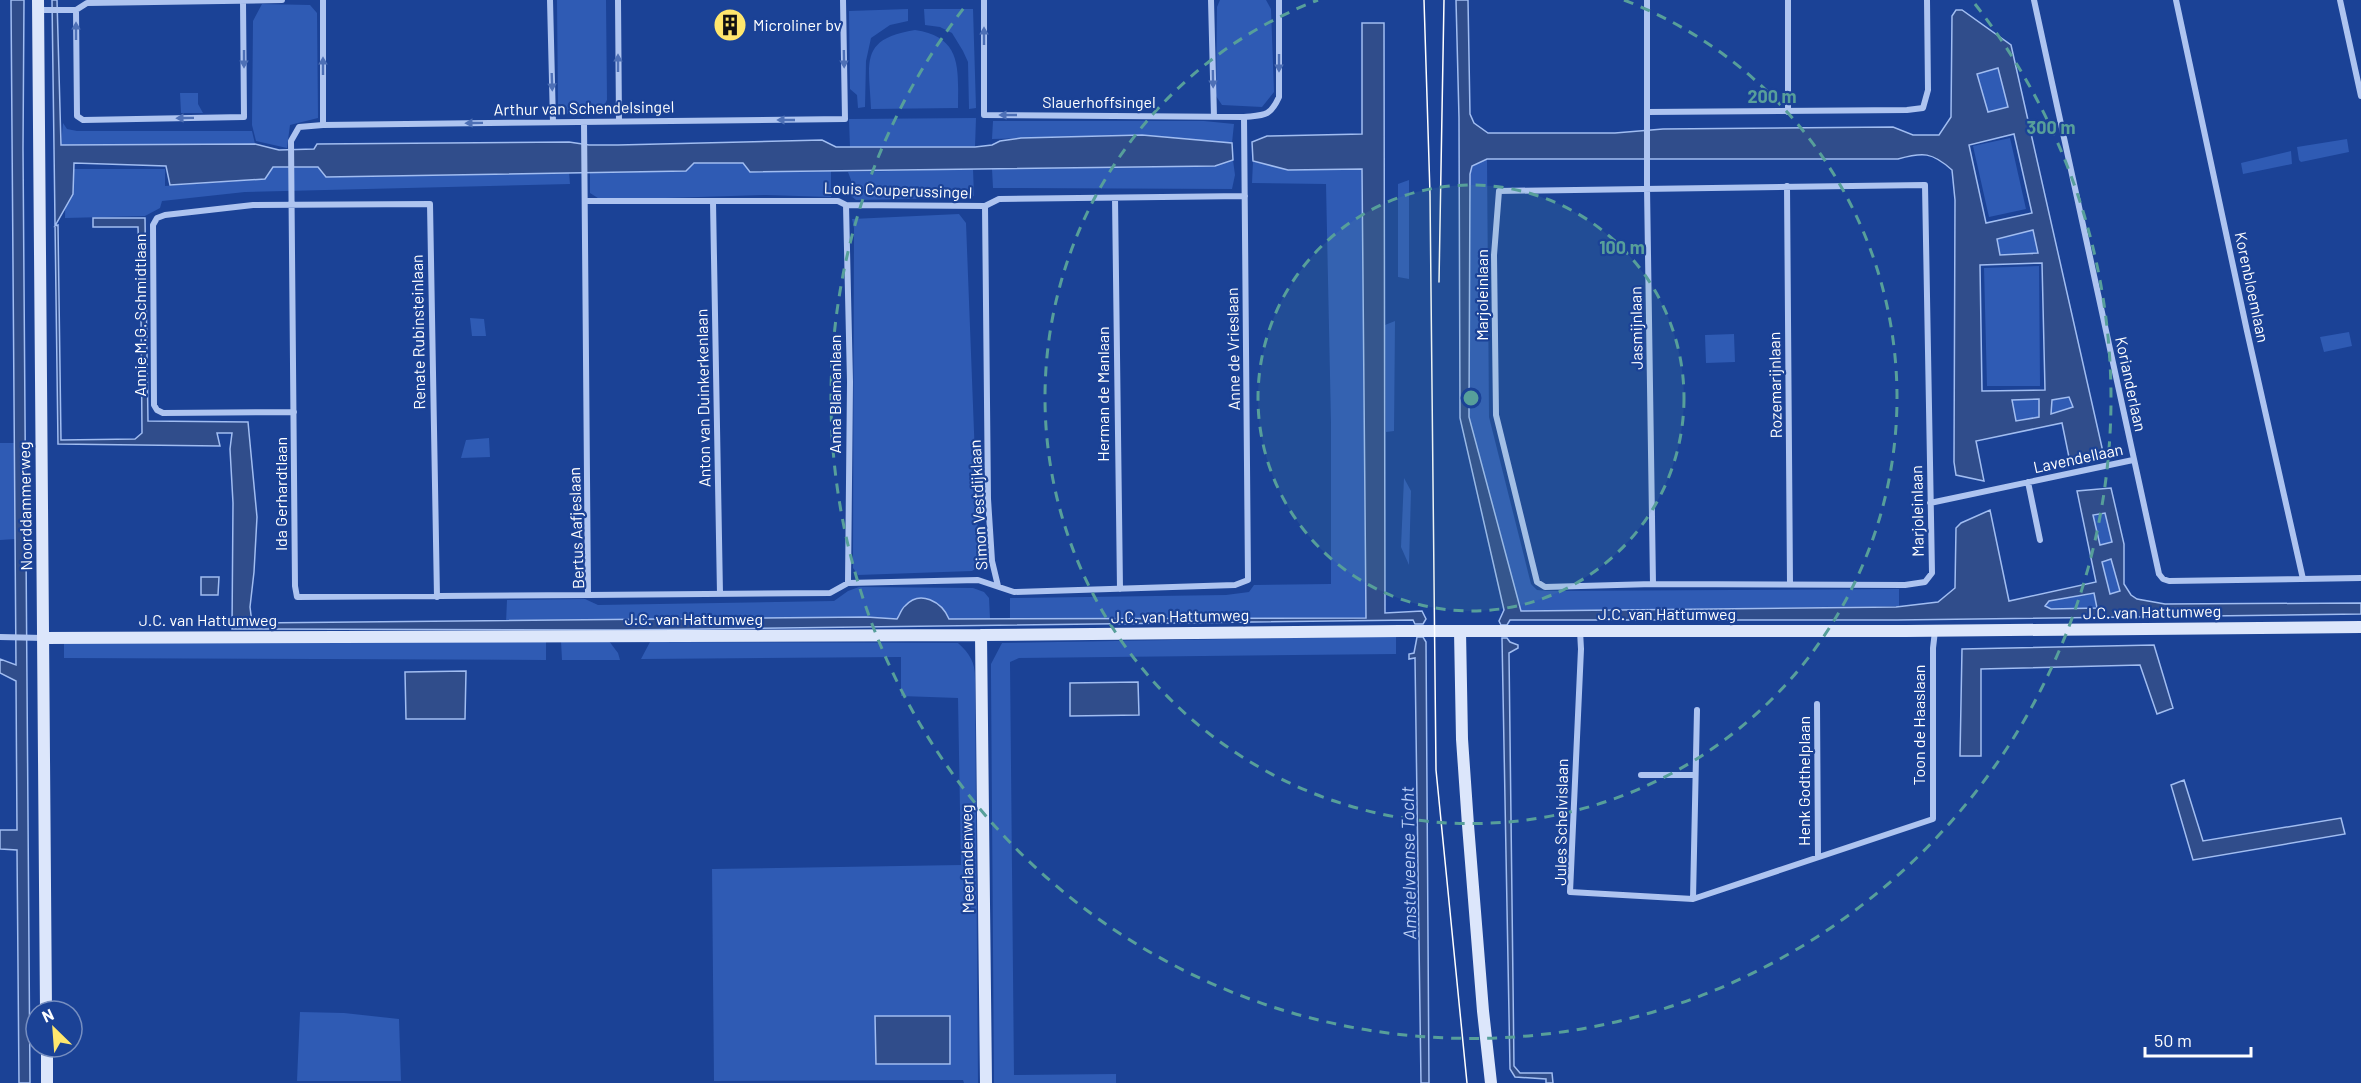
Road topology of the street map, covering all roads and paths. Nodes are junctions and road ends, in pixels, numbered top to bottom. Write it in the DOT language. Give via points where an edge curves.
graph roads {
  1 [pos="207,0"];
  2 [pos="243,0"];
  3 [pos="282,0"];
  4 [pos="323,0"];
  5 [pos="550,0"];
  6 [pos="618,0"];
  7 [pos="843,0"];
  8 [pos="984,0"];
  9 [pos="1211,0"];
  10 [pos="1279,0"];
  11 [pos="1647,0"];
  12 [pos="1788,0"];
  13 [pos="1927,0"];
  14 [pos="2034,0"];
  15 [pos="2176,0"];
  16 [pos="2340,0"];
  17 [pos="42,7"];
  18 [pos="76,10"];
  19 [pos="2361,96"];
  20 [pos="1647,112"];
  21 [pos="1788,112"];
  22 [pos="1214,117"];
  23 [pos="1244,117"];
  24 [pos="619,121"];
  25 [pos="553,122"];
  26 [pos="584,122"];
  27 [pos="323,125"];
  28 [pos="1787,186"];
  29 [pos="1647,188"];
  30 [pos="1245,196"];
  31 [pos="1115,198"];
  32 [pos="586,201"];
  33 [pos="713,202"];
  34 [pos="292,204"];
  35 [pos="846,205"];
  36 [pos="985,206"];
  37 [pos="294,412"];
  38 [pos="2133,460"];
  39 [pos="2028,482"];
  40 [pos="1930,503"];
  41 [pos="2040,540"];
  42 [pos="2361,578"];
  43 [pos="2303,579"];
  44 [pos="1248,580"];
  45 [pos="848,583"];
  46 [pos="1653,584"];
  47 [pos="1790,585"];
  48 [pos="998,586"];
  49 [pos="1120,589"];
  50 [pos="720,594"];
  51 [pos="588,595"];
  52 [pos="437,597"];
  53 [pos="2361,627"];
  54 [pos="1580,631"];
  55 [pos="1935,631"];
  56 [pos="1460,632"];
  57 [pos="981,635"];
  58 [pos="0,637"];
  59 [pos="43,638"];
  60 [pos="1817,704"];
  61 [pos="1696,710"];
  62 [pos="1641,775"];
  63 [pos="1695,775"];
  64 [pos="1933,819"];
  65 [pos="1818,857"];
  66 [pos="1693,899"];
  67 [pos="46,999"];
  68 [pos="47,1059"];
  69 [pos="47,1083"];
  70 [pos="986,1083"];
  71 [pos="1491,1083"];
  1 -- 2 [label="street"];
  1 -- 18 [label="street" via="87,3"];
  2 -- 3 [label="street"];
  2 -- 18 [label="street, one-way" via="244,117 83,120 76,116"];
  27 -- 4 [label="street, one-way"];
  5 -- 25 [label="street, one-way"];
  24 -- 6 [label="street, one-way"];
  7 -- 24 [label="street, Arthur van Schendelsingel, one-way" via="845,119"];
  22 -- 8 [label="street, Slauerhoffsingel, one-way" via="984,115"];
  9 -- 22 [label="street, one-way"];
  10 -- 23 [label="street, Slauerhoffsingel, one-way" via="1279,97 1266,115"];
  11 -- 20 [label="street, Jasmijnlaan"];
  12 -- 21 [label="street"];
  13 -- 21 [label="street" via="1928,90 1923,108"];
  14 -- 38 [label="street, Korianderlaan"];
  15 -- 43 [label="street, Korenbloemlaan"];
  16 -- 19 [label="street"];
  17 -- 18 [label="street"];
  17 -- 59 [label="street, Noorddammerweg"];
  20 -- 21 [label="street"];
  20 -- 29 [label="street, Jasmijnlaan"];
  22 -- 23 [label="street, Slauerhoffsingel"];
  23 -- 30 [label="street, Anne de Vrieslaan"];
  24 -- 26 [label="street, Arthur van Schendelsingel"];
  25 -- 26 [label="street, Arthur van Schendelsingel"];
  25 -- 27 [label="street, Arthur van Schendelsingel, one-way"];
  26 -- 32 [label="street, Bertus Aafjeslaan"];
  27 -- 34 [label="street, Ida Gerhardtlaan" via="299,127 291,141"];
  28 -- 29 [label="street, Marjoleinlaan"];
  28 -- 40 [label="street, Marjoleinlaan" via="1925,185"];
  28 -- 47 [label="street, Rozemarijnlaan"];
  29 -- 46 [label="street, Jasmijnlaan"];
  29 -- 46 [label="street, Marjoleinlaan" via="1499,191 1494,255 1496,415 1538,582 1545,587"];
  30 -- 31 [label="street, Louis Couperussingel"];
  30 -- 44 [label="street, Anne de Vrieslaan"];
  31 -- 36 [label="street, Louis Couperussingel" via="999,199"];
  31 -- 49 [label="street, Herman de Manlaan"];
  32 -- 33 [label="street, Louis Couperussingel"];
  32 -- 51 [label="street, Bertus Aafjeslaan"];
  33 -- 35 [label="street, Louis Couperussingel" via="838,201"];
  33 -- 50 [label="street, Anton van Duinkerkenlaan"];
  34 -- 37 [label="street, Ida Gerhardtlaan"];
  34 -- 37 [label="street, Annie M.G. Schmidtlaan" via="253,205 157,218 153,225 154,405 163,413"];
  34 -- 52 [label="street, Renate Rubinsteinlaan" via="430,204"];
  35 -- 36 [label="street, Louis Couperussingel"];
  35 -- 45 [label="street, Anna Blamanlaan" via="850,382"];
  36 -- 48 [label="street, Simon Vestdijklaan" via="988,500 992,561"];
  37 -- 52 [label="street, Ida Gerhardtlaan" via="297,597"];
  38 -- 39 [label="street, Lavendellaan"];
  38 -- 43 [label="street, Korianderlaan" via="2157,568 2163,579"];
  39 -- 40 [label="street, Lavendellaan"];
  39 -- 41 [label="street, Lavendellaan"];
  40 -- 47 [label="street, Marjoleinlaan" via="1932,573 1925,582"];
  42 -- 43 [label="street, Korianderlaan"];
  44 -- 49 [label="street, Simon Vestdijklaan" via="1235,585"];
  45 -- 48 [label="street, Bertus Aafjeslaan" via="978,580"];
  45 -- 50 [label="street, Bertus Aafjeslaan" via="830,593"];
  46 -- 47 [label="street, Marjoleinlaan"];
  48 -- 49 [label="street, Simon Vestdijklaan" via="1014,592"];
  50 -- 51 [label="street, Bertus Aafjeslaan"];
  51 -- 52 [label="street, Ida Gerhardtlaan"];
  53 -- 55 [label="street, J.C. van Hattumweg"];
  54 -- 55 [label="street, J.C. van Hattumweg"];
  54 -- 56 [label="street, J.C. van Hattumweg"];
  54 -- 66 [label="street, Jules Schelvislaan" via="1570,892"];
  55 -- 64 [label="street, Toon de Haaslaan"];
  56 -- 57 [label="street, J.C. van Hattumweg"];
  56 -- 71 [label="street" via="1462,739"];
  57 -- 59 [label="street, J.C. van Hattumweg"];
  57 -- 70 [label="street, Meerlandenweg"];
  58 -- 59 [label="street, J.C. van Hattumweg"];
  59 -- 67 [label="street, Noorddammerweg"];
  60 -- 65 [label="street, Henk Godthelplaan"];
  61 -- 63 [label="street"];
  62 -- 63 [label="street"];
  63 -- 66 [label="street"];
  64 -- 65 [label="street, Jules Schelvislaan"];
  65 -- 66 [label="street, Jules Schelvislaan"];
  68 -- 69 [label="street"];
}
